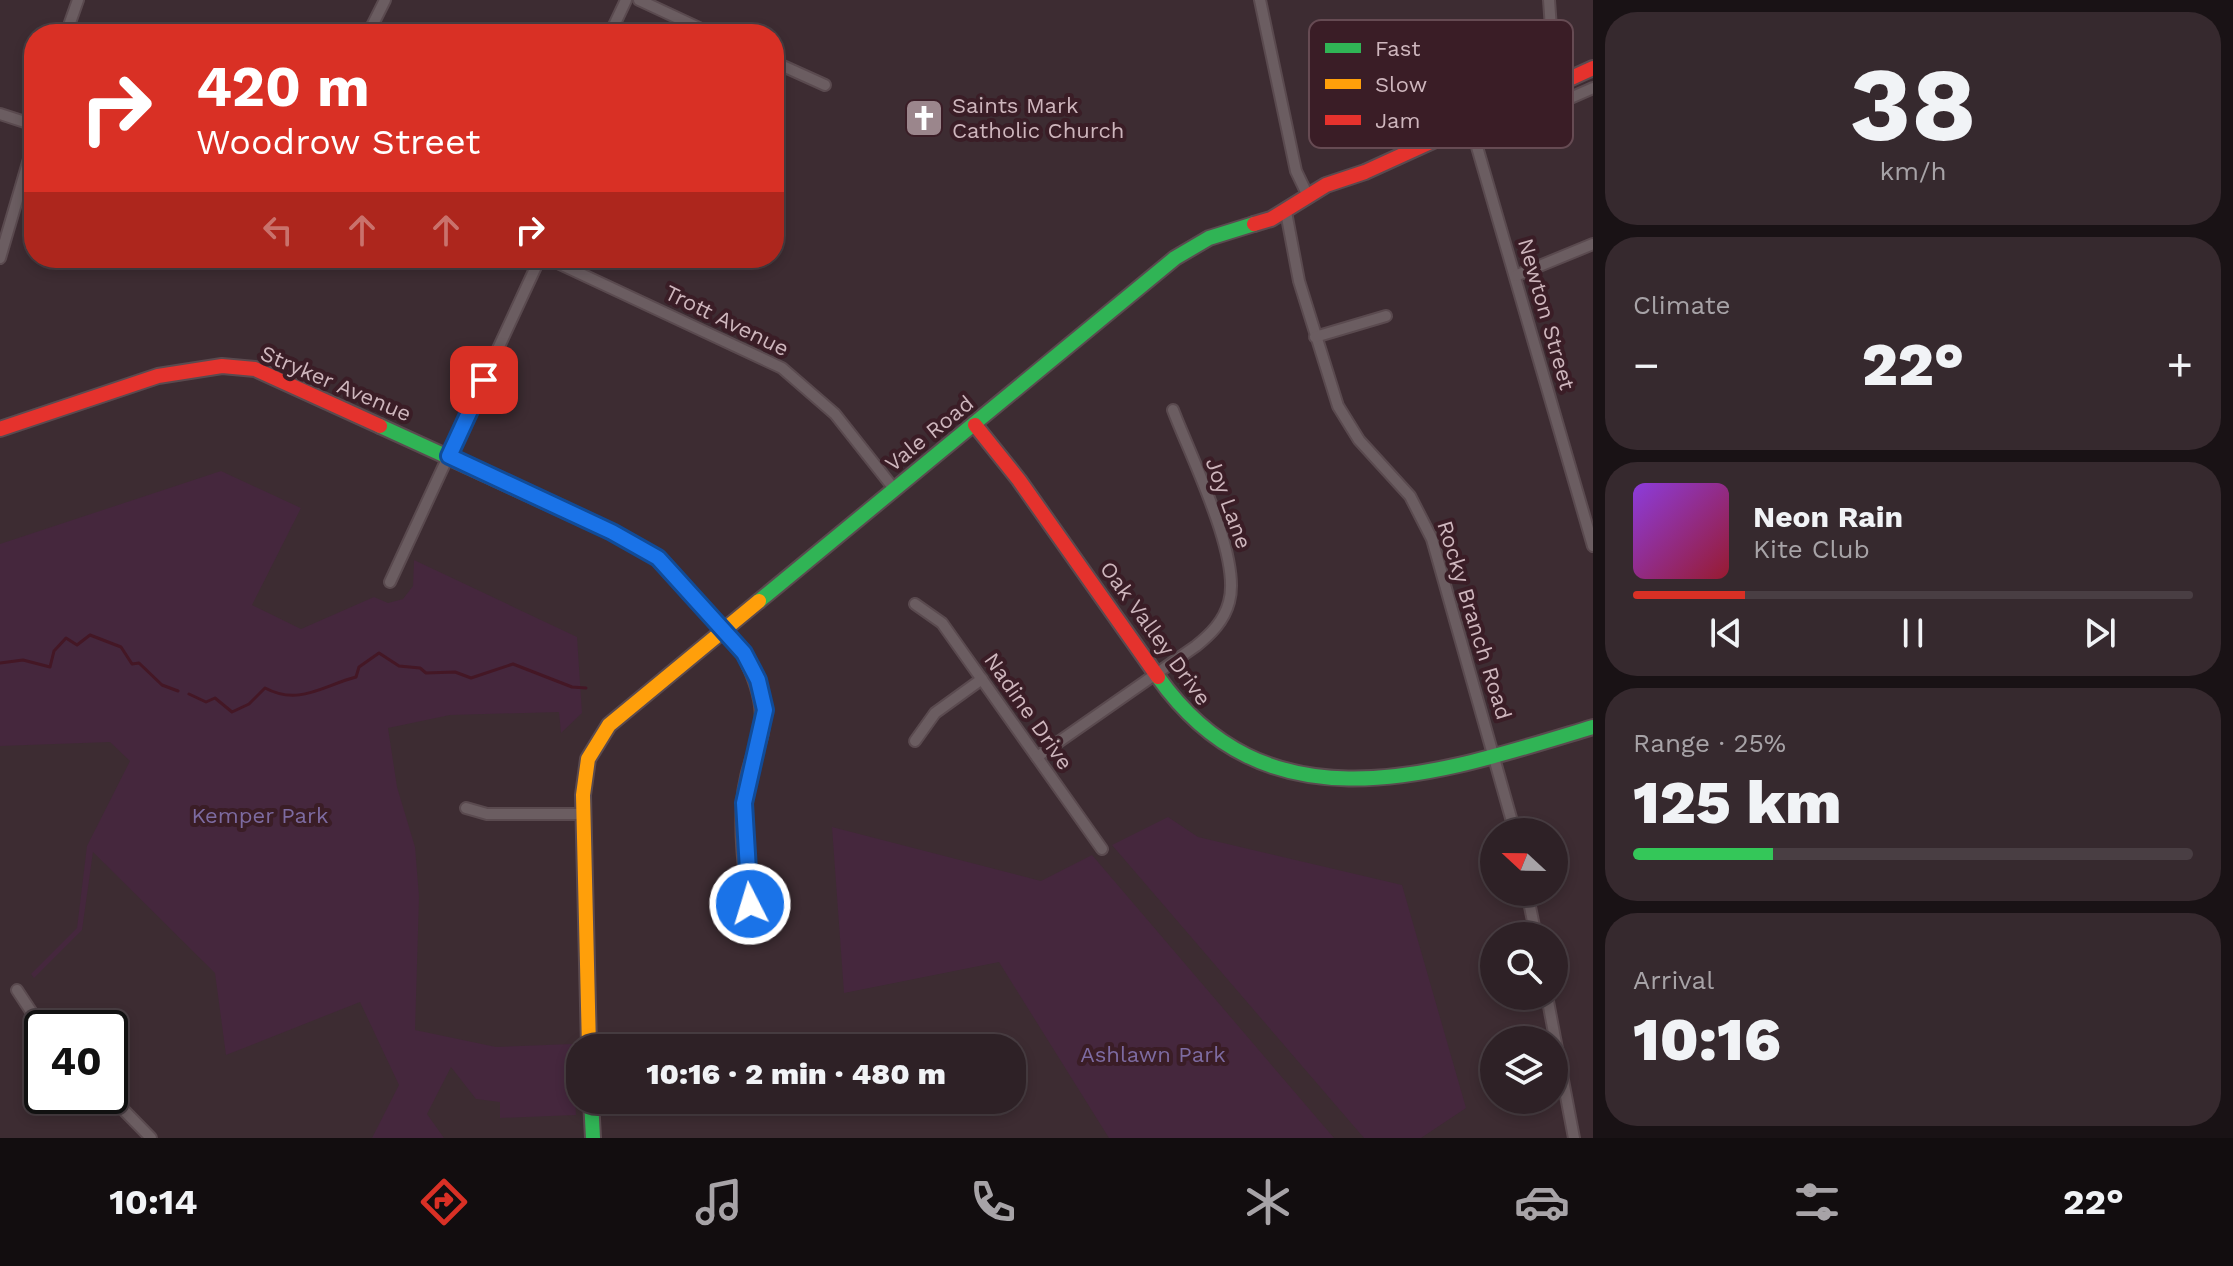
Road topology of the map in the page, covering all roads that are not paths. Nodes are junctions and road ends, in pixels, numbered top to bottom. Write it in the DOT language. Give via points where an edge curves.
graph roads {
  1 [pos="78,0"];
  2 [pos="385,0"];
  3 [pos="626,0"];
  4 [pos="639,0"];
  5 [pos="1260,0"];
  6 [pos="1549,0"];
  7 [pos="1550,20"];
  8 [pos="70,24"];
  9 [pos="373,24"];
  10 [pos="615,24"];
  11 [pos="691,24"];
  12 [pos="784,67"];
  13 [pos="1593,68"];
  14 [pos="1573,77"];
  15 [pos="825,85"];
  16 [pos="1593,88"];
  17 [pos="1573,97"];
  18 [pos="0,114"];
  19 [pos="24,122"];
  20 [pos="1414,148"];
  21 [pos="1477,148"];
  22 [pos="24,176"];
  23 [pos="1308,196"];
  24 [pos="1286,212"];
  25 [pos="1593,244"];
  26 [pos="0,258"];
  27 [pos="535,268"];
  28 [pos="569,268"];
  29 [pos="1515,276"];
  30 [pos="1386,316"];
  31 [pos="1315,337"];
  32 [pos="1173,410"];
  33 [pos="975,425"];
  34 [pos="0,429"];
  35 [pos="449,456"];
  36 [pos="895,490"];
  37 [pos="1593,546"];
  38 [pos="390,582"];
  39 [pos="915,604"];
  40 [pos="725,630"];
  41 [pos="1156,674"];
  42 [pos="982,679"];
  43 [pos="1593,727"];
  44 [pos="915,741"];
  45 [pos="1495,755"];
  46 [pos="1037,757"];
  47 [pos="466,808"];
  48 [pos="583,814"];
  49 [pos="1511,818"];
  50 [pos="1102,849"];
  51 [pos="752,928"];
  52 [pos="17,990"];
  53 [pos="30,1010"];
  54 [pos="1550,1010"];
  55 [pos="589,1034"];
  56 [pos="128,1114"];
  57 [pos="592,1114"];
  58 [pos="151,1138"];
  59 [pos="593,1138"];
  60 [pos="1574,1138"];
  1 -- 8 [label="street"];
  2 -- 9 [label="street"];
  3 -- 10 [label="street"];
  4 -- 11 [label="street"];
  5 -- 23 [label="street" via="1296,171"];
  6 -- 7 [label="street"];
  12 -- 15 [label="street"];
  13 -- 14 [label="street, Vale Road"];
  16 -- 17 [label="street"];
  18 -- 19 [label="street"];
  20 -- 23 [label="street, Vale Road"];
  21 -- 29 [label="street, Newton Street"];
  22 -- 26 [label="street"];
  23 -- 24 [label="street, Vale Road"];
  24 -- 31 [label="street, Rocky Branch Road"];
  24 -- 33 [label="street, Vale Road" via="1209,238 1175,258"];
  25 -- 29 [label="street"];
  27 -- 35 [label="street"];
  28 -- 36 [label="street, Trott Avenue" via="790,373 835,414"];
  29 -- 37 [label="street, Newton Street"];
  30 -- 31 [label="street"];
  31 -- 45 [label="street, Rocky Branch Road" via="1330,388 1348,424 1410,496 1432,539"];
  32 -- 41 [label="street, Joy Lane" via="1225,547 1232,588 1226,613 1211,633"];
  33 -- 36 [label="street, Vale Road"];
  33 -- 41 [label="street, Oak Valley Drive"];
  34 -- 35 [label="street, Stryker Avenue" via="177,372 227,365 272,374"];
  35 -- 38 [label="street"];
  35 -- 40 [label="street, Stryker Avenue" via="658,558"];
  36 -- 40 [label="street, Vale Road"];
  39 -- 42 [label="street, Nadine Drive" via="942,623"];
  40 -- 48 [label="street, Vale Road" via="600,735 588,759"];
  40 -- 51 [label="street, Stryker Avenue" via="752,666 765,710 744,803"];
  41 -- 45 [label="street, Oak Valley Drive" via="1206,734 1243,758 1286,774 1378,782"];
  41 -- 46 [label="street, Joy Lane"];
  42 -- 44 [label="street" via="935,713"];
  42 -- 46 [label="street, Nadine Drive"];
  43 -- 45 [label="street, Oak Valley Drive"];
  45 -- 49 [label="street, Rocky Branch Road"];
  46 -- 50 [label="street, Nadine Drive"];
  47 -- 48 [label="street" via="487,814"];
  48 -- 55 [label="street, Vale Road"];
  52 -- 53 [label="street"];
  54 -- 60 [label="street"];
  56 -- 58 [label="street"];
  57 -- 59 [label="street"];
}
